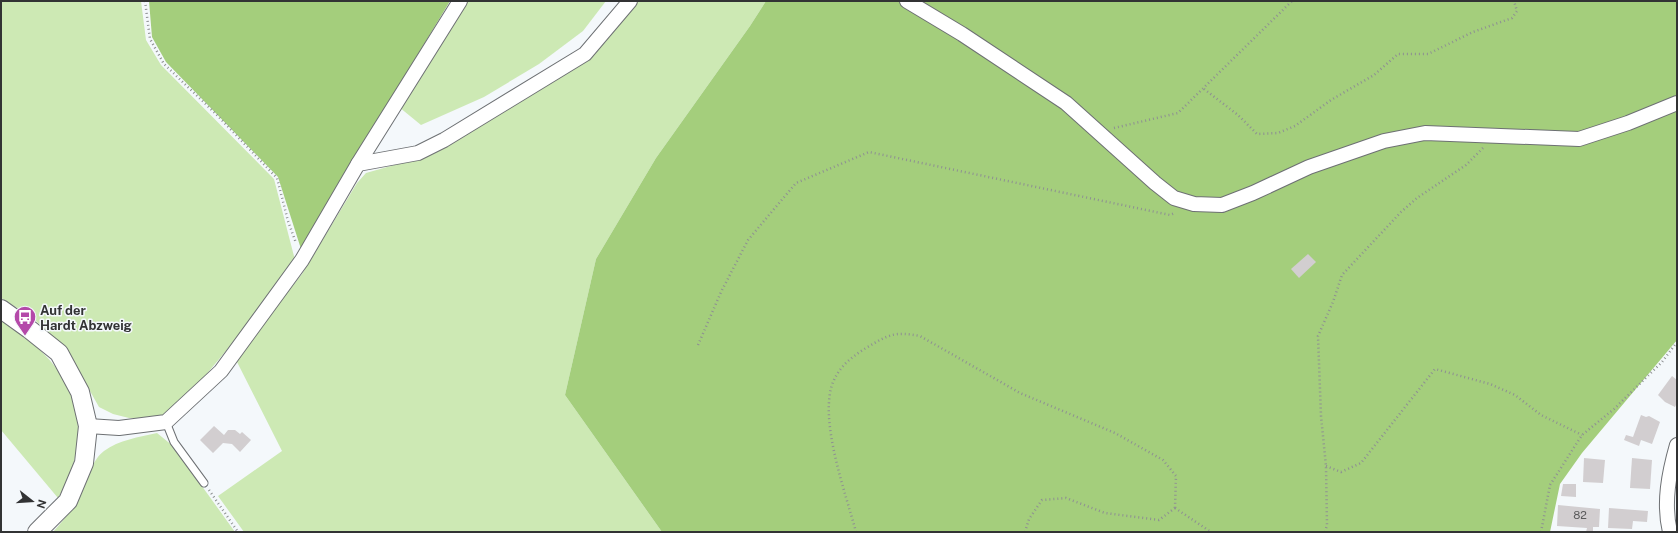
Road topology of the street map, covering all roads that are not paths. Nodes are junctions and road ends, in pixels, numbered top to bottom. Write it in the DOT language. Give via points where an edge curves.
graph roads {
  1 [pos="460,1"];
  2 [pos="630,1"];
  3 [pos="908,1"];
  4 [pos="1677,103"];
  5 [pos="358,164"];
  6 [pos="1,309"];
  7 [pos="166,422"];
  8 [pos="88,426"];
  9 [pos="1677,445"];
  10 [pos="204,483"];
  11 [pos="36,532"];
  12 [pos="1670,532"];
  1 -- 5 [label="street"];
  2 -- 5 [label="street" via="585,54 444,140 418,153"];
  3 -- 4 [label="street" via="1066,103 1174,198 1194,204 1222,205 1309,167 1384,141 1426,133 1578,139 1628,123"];
  5 -- 7 [label="street" via="302,260 221,371"];
  6 -- 8 [label="street" via="59,353 80,392"];
  7 -- 8 [label="street" via="119,428"];
  7 -- 10 [label="lane" via="174,442"];
  8 -- 11 [label="street" via="84,463 68,500"];
  9 -- 12 [label="street" via="1670,468 1667,502"];
}
